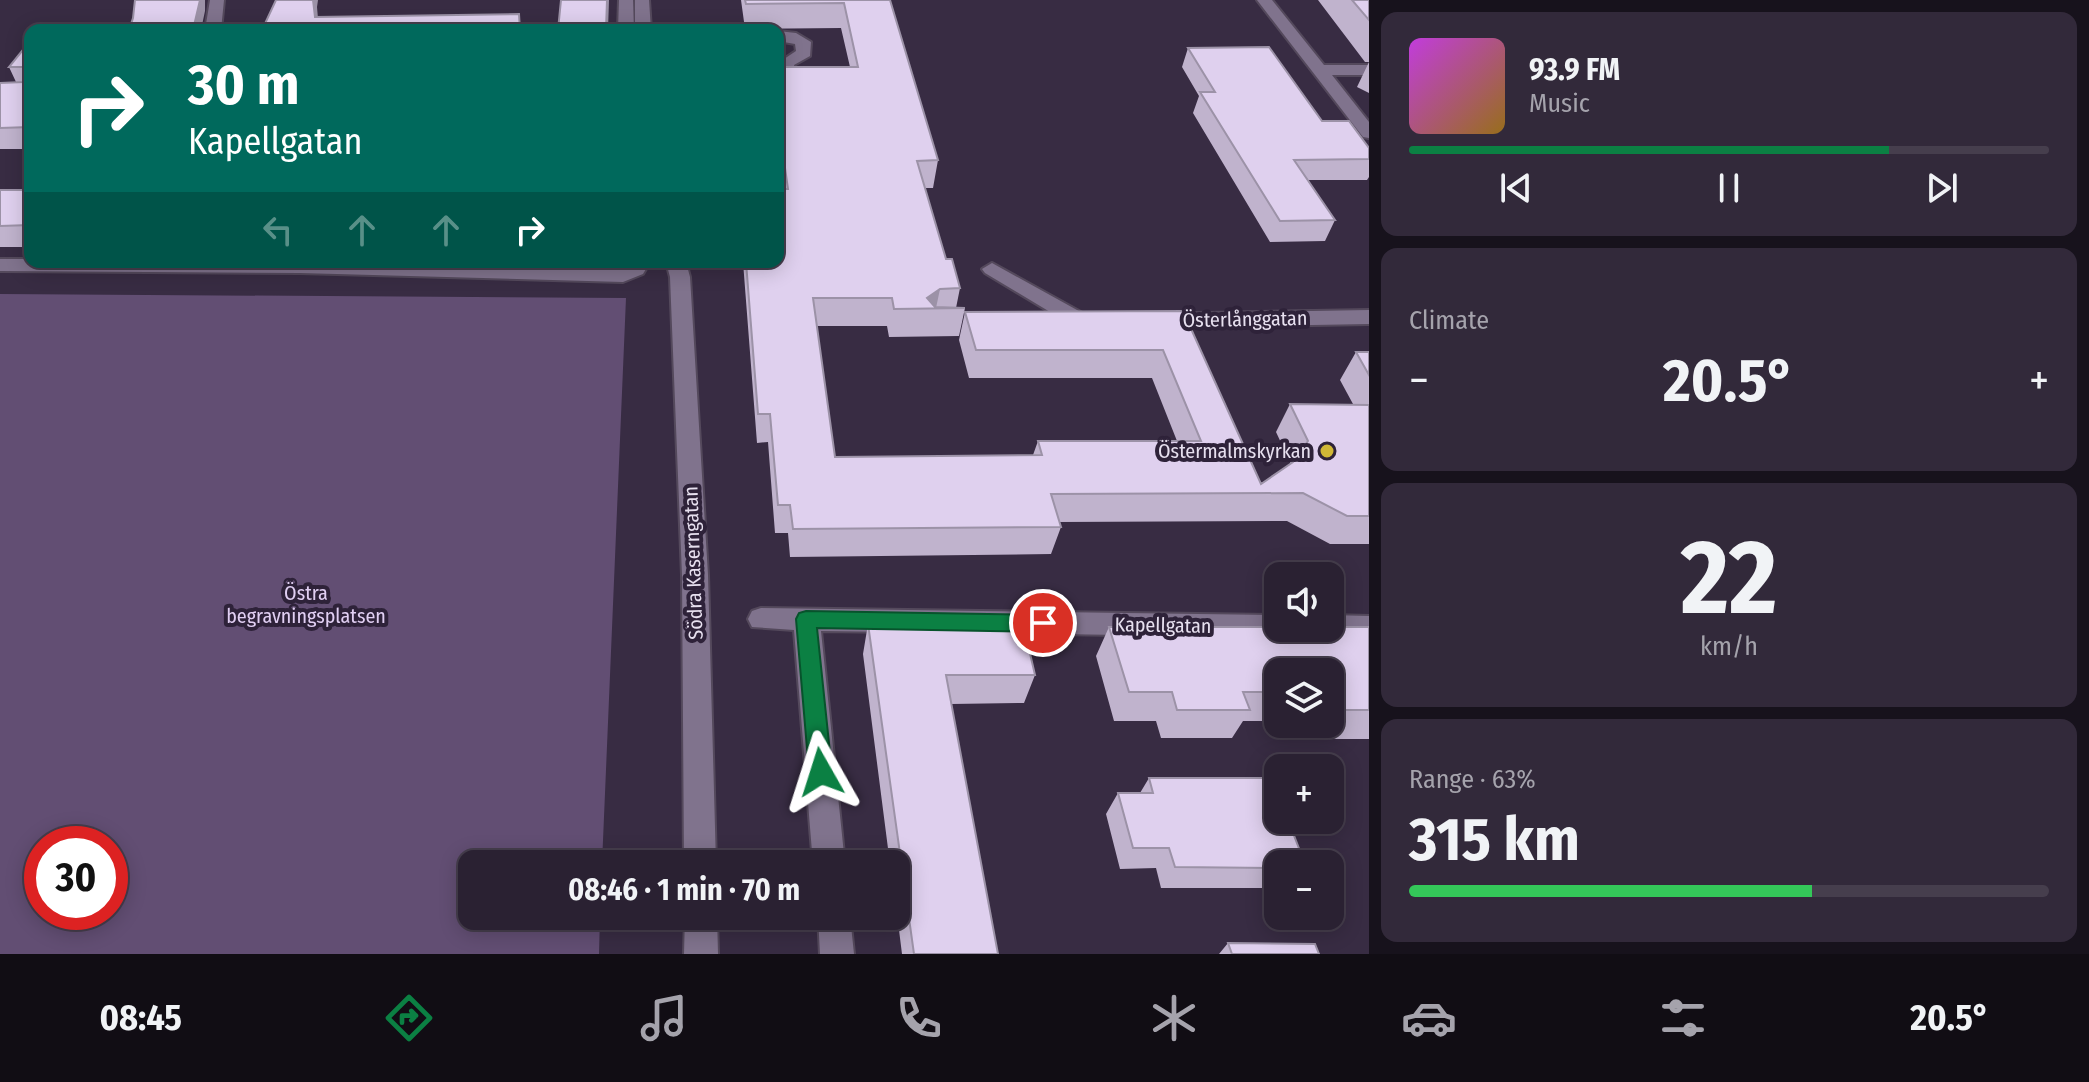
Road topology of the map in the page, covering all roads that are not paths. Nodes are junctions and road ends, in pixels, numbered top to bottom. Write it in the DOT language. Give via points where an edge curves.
graph roads {
  1 [pos="217,0"];
  2 [pos="626,0"];
  3 [pos="642,0"];
  4 [pos="1264,0"];
  5 [pos="214,24"];
  6 [pos="626,24"];
  7 [pos="643,24"];
  8 [pos="784,36"];
  9 [pos="1319,70"];
  10 [pos="1369,70"];
  11 [pos="784,80"];
  12 [pos="1369,133"];
  13 [pos="0,265"];
  14 [pos="24,265"];
  15 [pos="313,268"];
  16 [pos="637,268"];
  17 [pos="677,268"];
  18 [pos="992,269"];
  19 [pos="1369,317"];
  20 [pos="1082,322"];
  21 [pos="1038,323"];
  22 [pos="761,619"];
  23 [pos="806,619"];
  24 [pos="1264,626"];
  25 [pos="1344,626"];
  26 [pos="1369,627"];
  27 [pos="700,850"];
  28 [pos="828,850"];
  29 [pos="701,930"];
  30 [pos="835,930"];
  31 [pos="701,954"];
  32 [pos="837,954"];
  1 -- 5 [label="street"];
  2 -- 6 [label="street"];
  3 -- 7 [label="street"];
  4 -- 9 [label="street"];
  8 -- 11 [label="street" via="803,42 804,53 786,63 789,80"];
  9 -- 10 [label="street"];
  9 -- 12 [label="street"];
  13 -- 14 [label="street"];
  15 -- 16 [label="street" via="623,276"];
  17 -- 27 [label="street, Södra Kaserngatan" via="695,575"];
  18 -- 20 [label="street"];
  19 -- 20 [label="street, Österlånggatan"];
  20 -- 21 [label="street, Österlånggatan"];
  22 -- 23 [label="street, Kapellgatan"];
  23 -- 24 [label="street, Kapellgatan"];
  23 -- 28 [label="street"];
  25 -- 26 [label="street"];
  29 -- 31 [label="street"];
  30 -- 32 [label="street"];
}
